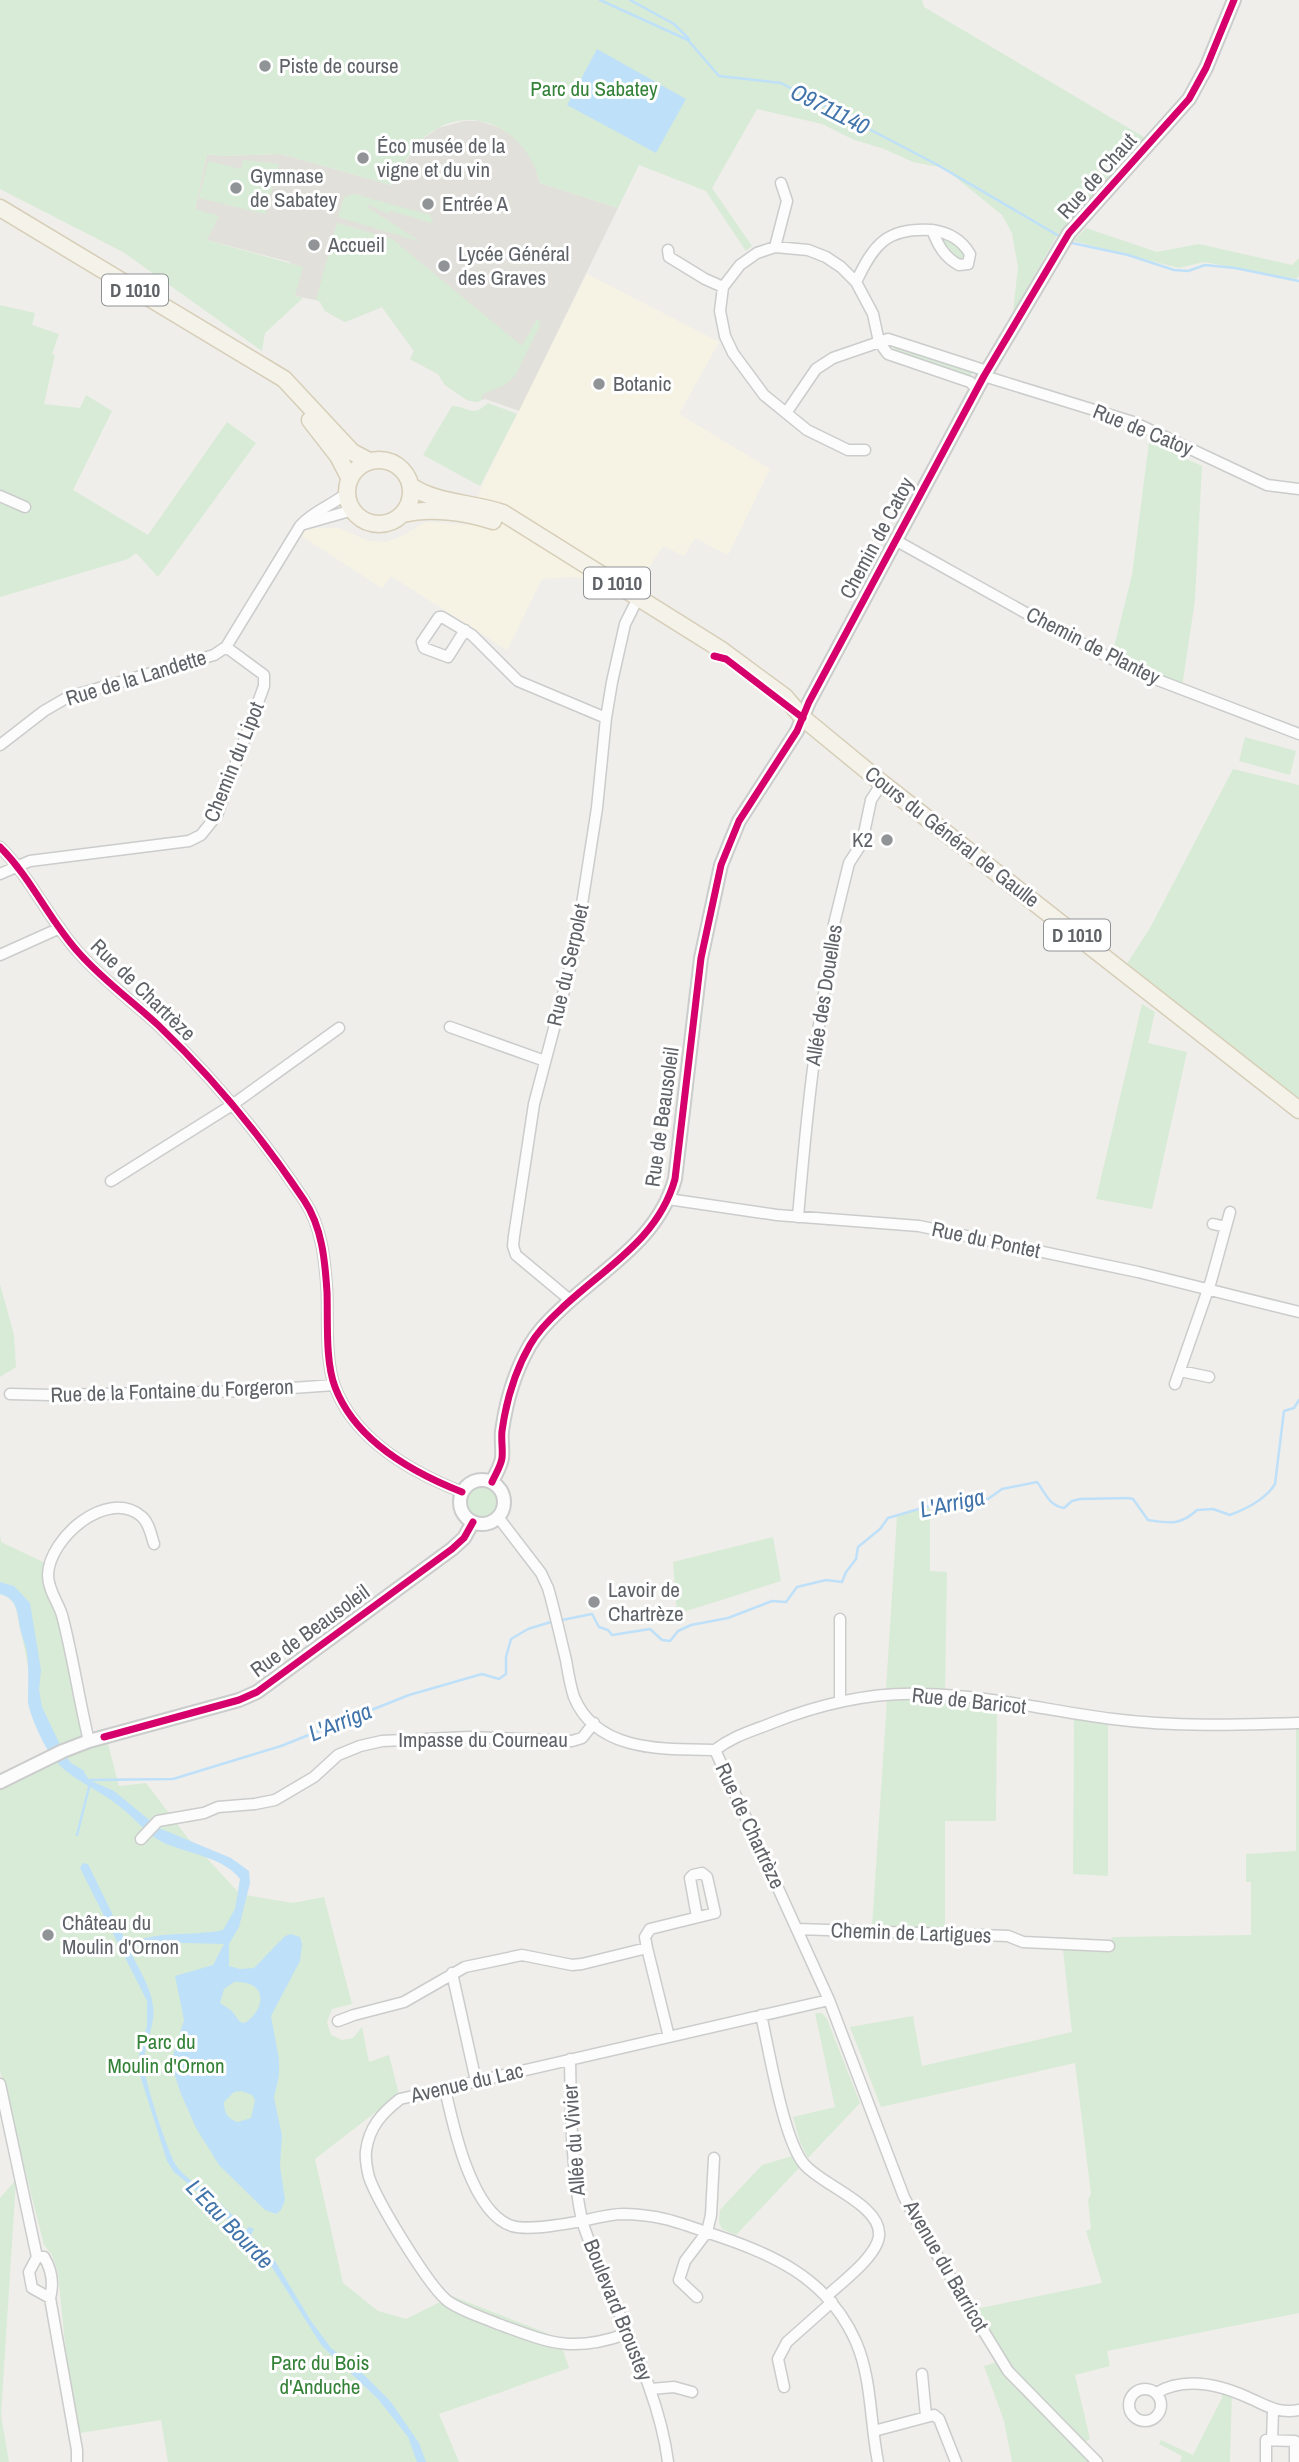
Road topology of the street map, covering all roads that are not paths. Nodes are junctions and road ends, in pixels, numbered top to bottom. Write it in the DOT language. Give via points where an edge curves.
graph roads {
  1 [pos="1234,0"];
  2 [pos="781,183"];
  3 [pos="0,208"];
  4 [pos="932,230"];
  5 [pos="775,247"];
  6 [pos="668,250"];
  7 [pos="856,282"];
  8 [pos="723,287"];
  9 [pos="878,342"];
  10 [pos="270,371"];
  11 [pos="985,374"];
  12 [pos="977,389"];
  13 [pos="786,413"];
  14 [pos="865,450"];
  15 [pos="369,461"];
  16 [pos="349,486"];
  17 [pos="411,486"];
  18 [pos="1299,489"];
  19 [pos="0,496"];
  20 [pos="25,507"];
  21 [pos="353,510"];
  22 [pos="402,514"];
  23 [pos="300,526"];
  24 [pos="895,540"];
  25 [pos="630,598"];
  26 [pos="465,631"];
  27 [pos="226,647"];
  28 [pos="606,718"];
  29 [pos="803,718"];
  30 [pos="1299,734"];
  31 [pos="0,745"];
  32 [pos="882,782"];
  33 [pos="0,848"];
  34 [pos="19,866"];
  35 [pos="0,874"];
  36 [pos="60,928"];
  37 [pos="0,955"];
  38 [pos="322,1025"];
  39 [pos="340,1028"];
  40 [pos="454,1033"];
  41 [pos="329,1035"];
  42 [pos="545,1062"];
  43 [pos="232,1105"];
  44 [pos="1299,1110"];
  45 [pos="111,1181"];
  46 [pos="668,1199"];
  47 [pos="1230,1212"];
  48 [pos="798,1217"];
  49 [pos="1213,1224"];
  50 [pos="1226,1227"];
  51 [pos="1206,1290"];
  52 [pos="570,1300"];
  53 [pos="1299,1311"];
  54 [pos="1180,1371"];
  55 [pos="1209,1377"];
  56 [pos="1175,1384"];
  57 [pos="334,1385"];
  58 [pos="10,1394"];
  59 [pos="492,1482"];
  60 [pos="462,1492"];
  61 [pos="498,1517"];
  62 [pos="472,1522"];
  63 [pos="154,1544"];
  64 [pos="840,1619"];
  65 [pos="840,1702"];
  66 [pos="594,1723"];
  67 [pos="1299,1723"];
  68 [pos="89,1741"];
  69 [pos="715,1750"];
  70 [pos="0,1782"];
  71 [pos="141,1839"];
  72 [pos="697,1917"];
  73 [pos="797,1929"];
  74 [pos="1109,1946"];
  75 [pos="647,1948"];
  76 [pos="452,1973"];
  77 [pos="829,2000"];
  78 [pos="761,2015"];
  79 [pos="338,2021"];
  80 [pos="669,2037"];
  81 [pos="570,2059"];
  82 [pos="477,2081"];
  83 [pos="0,2084"];
  84 [pos="445,2089"];
  85 [pos="714,2158"];
  86 [pos="582,2221"];
  87 [pos="707,2232"];
  88 [pos="37,2257"];
  89 [pos="697,2297"];
  90 [pos="50,2298"];
  91 [pos="830,2299"];
  92 [pos="626,2334"];
  93 [pos="922,2374"];
  94 [pos="783,2387"];
  95 [pos="651,2389"];
  96 [pos="692,2392"];
  97 [pos="1156,2393"];
  98 [pos="1273,2410"];
  99 [pos="1299,2410"];
  100 [pos="926,2416"];
  101 [pos="874,2431"];
  102 [pos="1272,2440"];
  103 [pos="77,2462"];
  104 [pos="668,2462"];
  105 [pos="878,2462"];
  106 [pos="956,2462"];
  107 [pos="1097,2462"];
  108 [pos="1266,2462"];
  109 [pos="1295,2462"];
  1 -- 11 [label="street, Rue de Chaut" via="1189,99 1069,233"];
  2 -- 5 [label="street" via="787,201"];
  3 -- 10 [label="main road, D 1010"];
  4 -- 7 [label="street" via="897,234 877,245"];
  5 -- 7 [label="street" via="826,257"];
  5 -- 8 [label="street" via="740,265"];
  6 -- 8 [label="street" via="669,257"];
  7 -- 9 [label="street" via="873,314"];
  8 -- 13 [label="street" via="720,311 725,336 744,370"];
  9 -- 11 [label="street, Rue de Catoy" via="894,339"];
  9 -- 12 [label="street" via="888,354 970,382"];
  9 -- 13 [label="street" via="816,369"];
  10 -- 15 [label="main road, D 1010" via="295,389 352,452"];
  10 -- 16 [label="main road, D 1010" via="338,456"];
  11 -- 12 [label="street, Chemin de Catoy"];
  11 -- 18 [label="street, Rue de Catoy" via="1133,422 1267,485"];
  12 -- 24 [label="street, Chemin de Catoy"];
  13 -- 14 [label="street" via="807,430 848,450"];
  15 -- 16 [label="main road" via="355,471"];
  15 -- 17 [label="main road" via="384,460 398,466"];
  16 -- 21 [label="main road"];
  16 -- 23 [label="street, Rue de la Landette"];
  17 -- 22 [label="main road"];
  17 -- 25 [label="main road, Cours du Général de Gaulle / D 1010" via="425,495 503,513"];
  19 -- 20 [label="street"];
  21 -- 22 [label="main road" via="377,524"];
  21 -- 23 [label="street"];
  22 -- 25 [label="main road, Cours du Général de Gaulle / D 1010" via="421,510 500,523"];
  23 -- 27 [label="street, Rue de la Landette"];
  24 -- 29 [label="street, Chemin de Catoy"];
  24 -- 30 [label="street, Chemin de Plantey" via="1138,672"];
  25 -- 28 [label="street, Rue du Serpolet"];
  25 -- 29 [label="main road, Cours du Général de Gaulle / D 1010"];
  25 -- 29 [label="main road, Cours du Général de Gaulle / D 1010" via="720,649 785,698"];
  26 -- 26 [label="street" via="439,617 422,642 424,649 448,657"];
  26 -- 28 [label="street" via="518,681"];
  27 -- 31 [label="street, Rue de la Landette" via="214,655 68,697"];
  27 -- 34 [label="street, Chemin du Lipot" via="264,675 264,686 217,815 201,835 189,841"];
  28 -- 42 [label="street, Rue du Serpolet" via="575,949"];
  29 -- 32 [label="main road, Cours du Général de Gaulle / D 1010"];
  29 -- 46 [label="street, Rue de Beausoleil" via="739,821 721,865 701,958 675,1179"];
  32 -- 44 [label="main road, Cours du Général de Gaulle / D 1010"];
  32 -- 48 [label="street, Allée des Douelles" via="871,800 862,843 849,863 834,924 814,1053"];
  33 -- 34 [label="street, Rue de Chartrèze"];
  34 -- 35 [label="street"];
  34 -- 36 [label="street, Rue de Chartrèze"];
  36 -- 37 [label="street"];
  36 -- 43 [label="street, Rue de Chartrèze"];
  38 -- 41 [label="street"];
  39 -- 41 [label="street"];
  40 -- 42 [label="street"];
  41 -- 43 [label="street"];
  42 -- 52 [label="street, Rue du Serpolet" via="534,1104 513,1246 522,1261"];
  43 -- 45 [label="street"];
  43 -- 57 [label="street, Rue de Chartrèze" via="307,1204 319,1233 326,1267"];
  46 -- 48 [label="street, Rue du Pontet"];
  46 -- 52 [label="street, Rue de Beausoleil" via="636,1245"];
  47 -- 50 [label="street"];
  48 -- 51 [label="street, Rue du Pontet" via="919,1226"];
  49 -- 50 [label="street"];
  50 -- 51 [label="street"];
  51 -- 53 [label="street, Rue du Pontet"];
  51 -- 54 [label="street"];
  52 -- 59 [label="street, Rue de Beausoleil" via="537,1333 521,1363 502,1432 501,1463"];
  54 -- 55 [label="street"];
  54 -- 56 [label="street"];
  57 -- 58 [label="street, Rue de la Fontaine du Forgeron" via="248,1391"];
  57 -- 60 [label="street, Rue de Chartrèze" via="363,1433 408,1464"];
  59 -- 60 [label="street" via="478,1480"];
  59 -- 61 [label="street" via="504,1500"];
  60 -- 62 [label="street" via="459,1504"];
  61 -- 62 [label="street" via="487,1524"];
  61 -- 66 [label="street, Rue de Chartrèze" via="544,1580 573,1694"];
  62 -- 68 [label="street, Rue de Beausoleil" via="452,1549 257,1692"];
  63 -- 68 [label="street" via="139,1514 104,1511 74,1526 49,1568 50,1588 61,1614"];
  64 -- 65 [label="street"];
  65 -- 67 [label="street, Rue de Baricot" via="923,1694 1163,1724"];
  65 -- 69 [label="street, Rue de Baricot" via="742,1734"];
  66 -- 69 [label="street, Rue de Chartrèze" via="619,1740 640,1746"];
  66 -- 71 [label="street, Impasse du Courneau" via="582,1738 572,1741 469,1737 359,1746 338,1755 314,1777 275,1800 158,1821"];
  68 -- 70 [label="street, Rue de Beausoleil"];
  69 -- 73 [label="street, Rue de Chartrèze"];
  72 -- 75 [label="street" via="650,1928 645,1937"];
  73 -- 74 [label="street, Chemin de Lartigues" via="1008,1936 1023,1942"];
  73 -- 77 [label="street, Rue de Chartrèze"];
  75 -- 76 [label="street" via="572,1965 512,1956"];
  75 -- 80 [label="street"];
  76 -- 79 [label="street" via="404,2002"];
  76 -- 82 [label="street"];
  77 -- 78 [label="street, Avenue du Lac"];
  77 -- 107 [label="street, Avenue du Barricot" via="904,2197 920,2227 1008,2371"];
  78 -- 80 [label="street, Avenue du Lac"];
  78 -- 91 [label="street" via="792,2143 803,2164 869,2212 877,2223 879,2236 873,2252"];
  80 -- 81 [label="street, Avenue du Lac"];
  81 -- 82 [label="street, Avenue du Lac"];
  81 -- 86 [label="street, Allée du Vivier" via="571,2133"];
  82 -- 84 [label="street, Avenue du Lac"];
  83 -- 88 [label="street"];
  84 -- 86 [label="street" via="471,2178 492,2213 514,2227"];
  84 -- 92 [label="street, Avenue du Lac" via="400,2099 383,2112 374,2124 365,2161 375,2190 439,2294 457,2307 555,2344 578,2345"];
  85 -- 87 [label="street"];
  86 -- 87 [label="street, Boulevard Broustey" via="621,2214 664,2217"];
  86 -- 92 [label="street, Boulevard Broustey"];
  87 -- 89 [label="street" via="685,2261 679,2280"];
  87 -- 91 [label="street, Boulevard Broustey" via="781,2261"];
  88 -- 90 [label="street" via="44,2257 50,2267"];
  88 -- 90 [label="street" via="29,2272 32,2288"];
  90 -- 103 [label="street"];
  91 -- 94 [label="street" via="787,2342 778,2359"];
  91 -- 101 [label="street, Boulevard Broustey" via="862,2357"];
  92 -- 95 [label="street, Boulevard Broustey"];
  93 -- 100 [label="street"];
  95 -- 96 [label="street" via="674,2387"];
  95 -- 104 [label="street, Boulevard Broustey"];
  97 -- 98 [label="street" via="1177,2384 1208,2385"];
  98 -- 99 [label="street"];
  98 -- 102 [label="street"];
  100 -- 101 [label="street"];
  100 -- 106 [label="street" via="939,2419"];
  101 -- 105 [label="street, Boulevard Broustey"];
  102 -- 108 [label="street" via="1266,2440"];
  102 -- 109 [label="street" via="1295,2441"];
}
